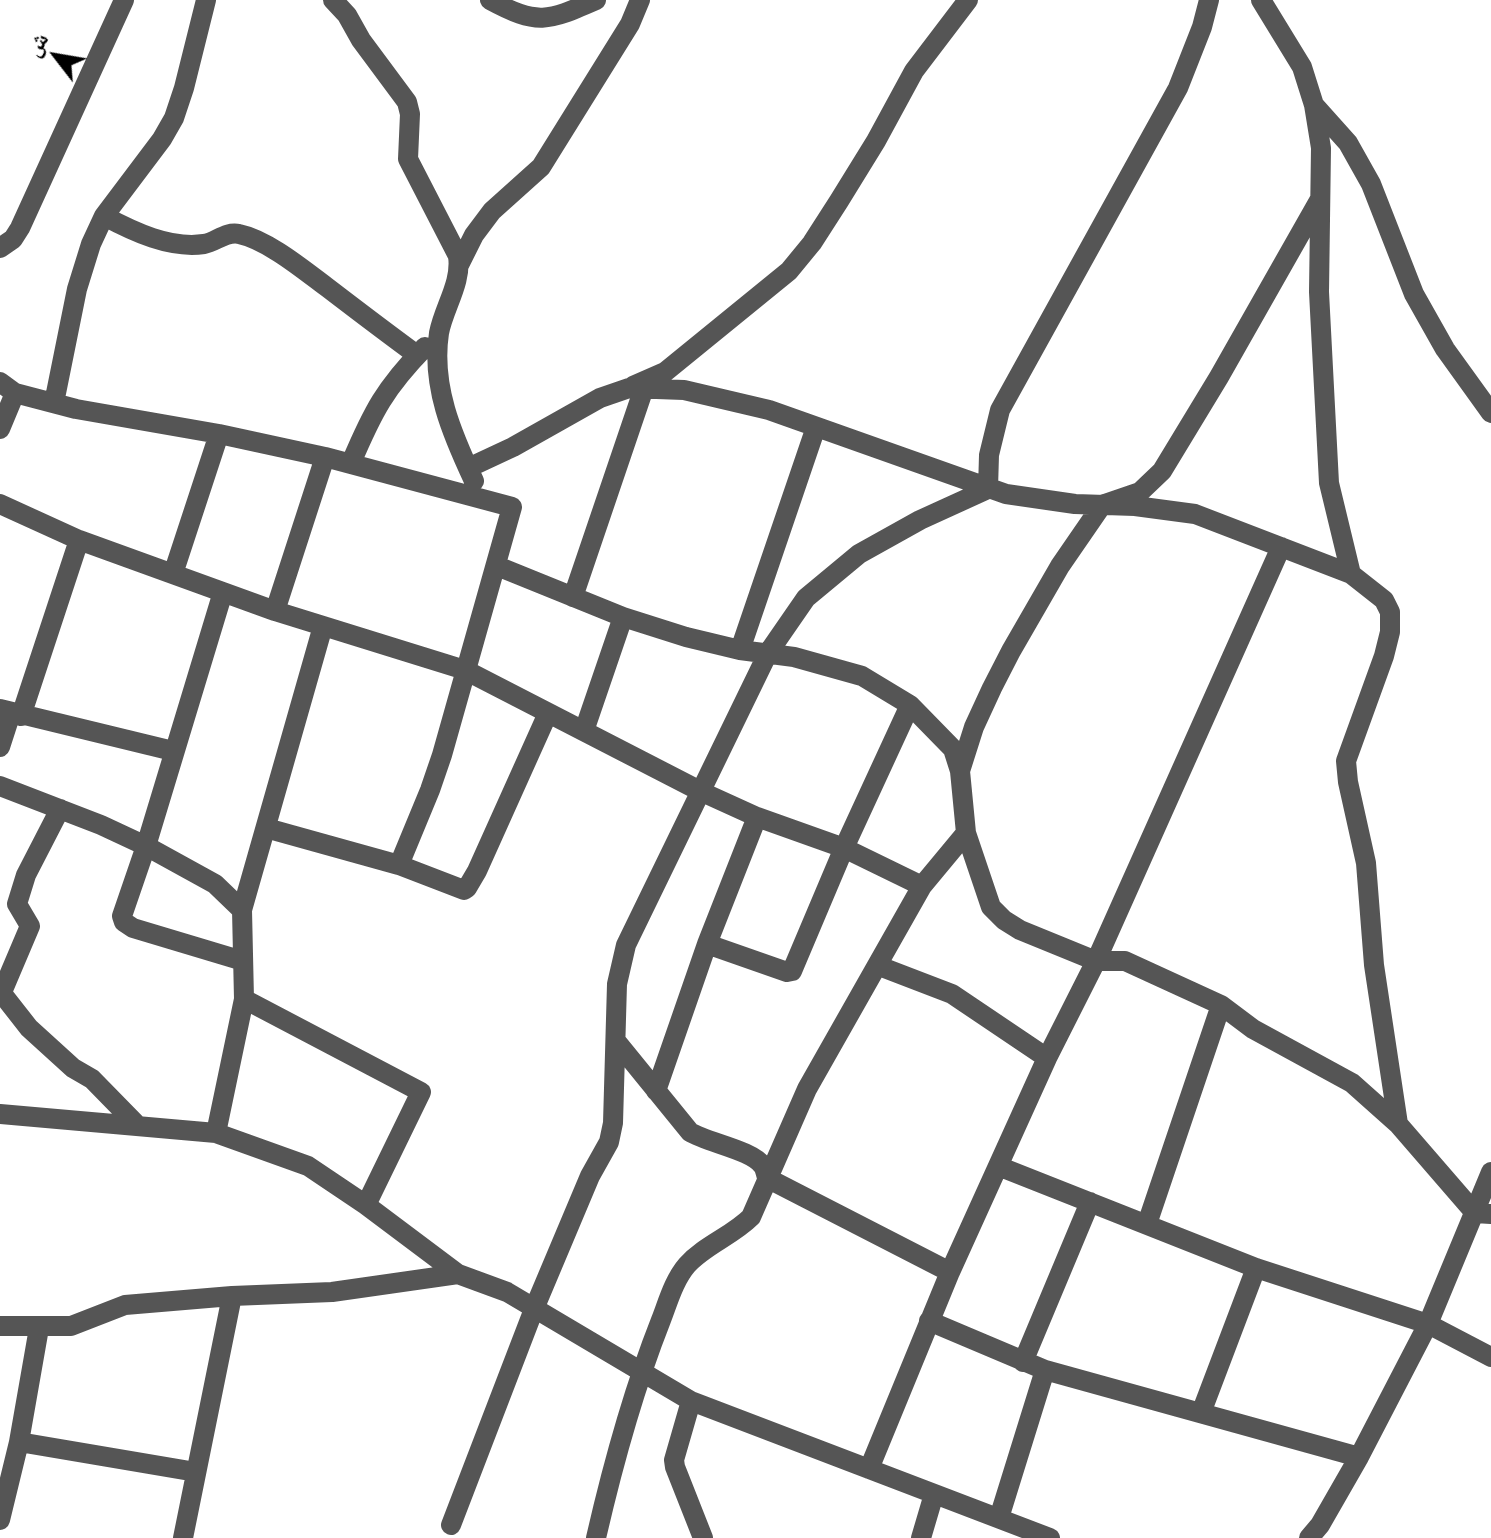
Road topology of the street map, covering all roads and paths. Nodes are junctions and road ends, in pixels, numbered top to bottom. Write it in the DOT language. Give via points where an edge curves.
graph roads {
  1 [pos="124,0"];
  2 [pos="206,0"];
  3 [pos="333,0"];
  4 [pos="490,0"];
  5 [pos="596,0"];
  6 [pos="640,0"];
  7 [pos="968,0"];
  8 [pos="1209,0"];
  9 [pos="1261,0"];
  10 [pos="1314,105"];
  11 [pos="1320,199"];
  12 [pos="104,216"];
  13 [pos="0,248"];
  14 [pos="459,265"];
  15 [pos="440,332"];
  16 [pos="417,355"];
  17 [pos="7,387"];
  18 [pos="636,388"];
  19 [pos="54,403"];
  20 [pos="1491,413"];
  21 [pos="816,427"];
  22 [pos="0,429"];
  23 [pos="219,434"];
  24 [pos="325,457"];
  25 [pos="351,463"];
  26 [pos="468,468"];
  27 [pos="988,489"];
  28 [pos="482,499"];
  29 [pos="0,504"];
  30 [pos="1102,505"];
  31 [pos="79,540"];
  32 [pos="1281,547"];
  33 [pos="497,566"];
  34 [pos="173,574"];
  35 [pos="1351,574"];
  36 [pos="223,592"];
  37 [pos="573,597"];
  38 [pos="275,611"];
  39 [pos="623,617"];
  40 [pos="323,626"];
  41 [pos="740,650"];
  42 [pos="768,653"];
  43 [pos="465,670"];
  44 [pos="910,705"];
  45 [pos="10,713"];
  46 [pos="548,713"];
  47 [pos="584,731"];
  48 [pos="0,747"];
  49 [pos="173,751"];
  50 [pos="960,771"];
  51 [pos="0,786"];
  52 [pos="702,792"];
  53 [pos="60,809"];
  54 [pos="757,817"];
  55 [pos="266,828"];
  56 [pos="966,833"];
  57 [pos="146,846"];
  58 [pos="844,848"];
  59 [pos="399,865"];
  60 [pos="922,886"];
  61 [pos="242,910"];
  62 [pos="707,944"];
  63 [pos="243,961"];
  64 [pos="1096,961"];
  65 [pos="879,966"];
  66 [pos="1,992"];
  67 [pos="244,999"];
  68 [pos="1221,1005"];
  69 [pos="616,1041"];
  70 [pos="1047,1058"];
  71 [pos="656,1091"];
  72 [pos="0,1114"];
  73 [pos="1398,1124"];
  74 [pos="138,1126"];
  75 [pos="216,1133"];
  76 [pos="998,1166"];
  77 [pos="1491,1172"];
  78 [pos="767,1178"];
  79 [pos="1090,1202"];
  80 [pos="366,1205"];
  81 [pos="1483,1213"];
  82 [pos="1147,1224"];
  83 [pos="1256,1268"];
  84 [pos="950,1272"];
  85 [pos="458,1274"];
  86 [pos="232,1296"];
  87 [pos="534,1309"];
  88 [pos="929,1321"];
  89 [pos="1428,1324"];
  90 [pos="0,1326"];
  91 [pos="39,1328"];
  92 [pos="1491,1357"];
  93 [pos="1023,1362"];
  94 [pos="1045,1370"];
  95 [pos="640,1373"];
  96 [pos="691,1401"];
  97 [pos="1201,1413"];
  98 [pos="19,1442"];
  99 [pos="1359,1457"];
  100 [pos="869,1469"];
  101 [pos="196,1472"];
  102 [pos="934,1494"];
  103 [pos="999,1518"];
  104 [pos="0,1520"];
  105 [pos="451,1525"];
  106 [pos="0,1526"];
  107 [pos="1321,1534"];
  108 [pos="4,1538"];
  109 [pos="183,1538"];
  110 [pos="596,1538"];
  111 [pos="703,1538"];
  112 [pos="921,1538"];
  113 [pos="1050,1538"];
  1 -- 13 [label="street" via="20,228"];
  2 -- 12 [label="street" via="174,118"];
  3 -- 14 [label="street" via="407,102 408,159"];
  4 -- 5 [label="street" via="535,19 556,17"];
  6 -- 14 [label="street" via="541,167 492,211"];
  7 -- 18 [label="street" via="914,71 839,201 789,271 665,372"];
  8 -- 27 [label="street" via="1178,88 1000,410 989,455"];
  9 -- 10 [label="street" via="1302,67"];
  10 -- 11 [label="street" via="1321,148"];
  10 -- 20 [label="street" via="1348,143 1371,184 1414,294"];
  11 -- 30 [label="street" via="1162,471 1140,492"];
  11 -- 35 [label="street" via="1329,483"];
  12 -- 16 [label="street" via="159,240 186,245 237,233 289,259"];
  12 -- 19 [label="street" via="77,289"];
  14 -- 15 [label="street"];
  15 -- 16 [label="street"];
  15 -- 26 [label="street" via="442,403"];
  16 -- 25 [label="street" via="374,408"];
  17 -- 19 [label="street"];
  17 -- 22 [label="street"];
  18 -- 21 [label="street" via="727,399"];
  18 -- 26 [label="street" via="600,398"];
  18 -- 37 [label="street"];
  19 -- 23 [label="street"];
  21 -- 27 [label="street"];
  21 -- 41 [label="street"];
  23 -- 24 [label="street"];
  23 -- 34 [label="street"];
  24 -- 25 [label="street"];
  24 -- 38 [label="street"];
  25 -- 28 [label="street"];
  26 -- 28 [label="street"];
  27 -- 30 [label="street"];
  27 -- 42 [label="street" via="859,554 806,598"];
  28 -- 33 [label="street" via="512,507"];
  29 -- 31 [label="street"];
  30 -- 32 [label="street" via="1195,514"];
  30 -- 50 [label="street" via="1011,651 974,727"];
  31 -- 34 [label="street"];
  31 -- 45 [label="street"];
  32 -- 35 [label="street"];
  32 -- 64 [label="street"];
  33 -- 37 [label="street"];
  33 -- 43 [label="street"];
  34 -- 36 [label="street"];
  35 -- 73 [label="street" via="1384,600 1390,612 1384,656 1346,761 1366,863 1374,965"];
  36 -- 38 [label="street"];
  36 -- 49 [label="street"];
  37 -- 39 [label="street"];
  38 -- 40 [label="street"];
  39 -- 41 [label="street"];
  39 -- 47 [label="street"];
  40 -- 43 [label="street"];
  40 -- 55 [label="street"];
  41 -- 42 [label="street"];
  42 -- 44 [label="street" via="862,676"];
  42 -- 52 [label="street"];
  43 -- 46 [label="street"];
  43 -- 59 [label="street" via="430,790"];
  44 -- 50 [label="street" via="953,749"];
  44 -- 58 [label="street"];
  45 -- 48 [label="street"];
  45 -- 49 [label="street"];
  46 -- 47 [label="street"];
  46 -- 59 [label="street" via="467,888 459,890"];
  47 -- 52 [label="street"];
  49 -- 57 [label="street"];
  50 -- 56 [label="street"];
  51 -- 53 [label="street"];
  52 -- 54 [label="street"];
  52 -- 69 [label="street" via="626,945 617,984"];
  53 -- 57 [label="street"];
  53 -- 66 [label="street" via="17,899 30,926"];
  54 -- 58 [label="street"];
  54 -- 62 [label="street"];
  55 -- 59 [label="street"];
  55 -- 61 [label="street"];
  56 -- 60 [label="street"];
  56 -- 64 [label="street" via="991,907 1004,920"];
  57 -- 61 [label="street" via="215,884"];
  57 -- 63 [label="street" via="124,903 124,922"];
  58 -- 60 [label="street"];
  58 -- 62 [label="street" via="792,971"];
  60 -- 65 [label="street"];
  61 -- 63 [label="street"];
  62 -- 71 [label="street"];
  63 -- 67 [label="street"];
  64 -- 68 [label="street" via="1125,961"];
  64 -- 70 [label="street"];
  65 -- 70 [label="street" via="952,994"];
  65 -- 78 [label="street" via="807,1089"];
  66 -- 74 [label="street" via="29,1028 92,1079"];
  67 -- 75 [label="street"];
  67 -- 80 [label="street" via="421,1092"];
  68 -- 73 [label="street" via="1253,1029 1352,1083"];
  68 -- 82 [label="street"];
  69 -- 71 [label="street"];
  69 -- 87 [label="street" via="609,1142"];
  70 -- 76 [label="street"];
  71 -- 78 [label="street" via="690,1132 755,1159"];
  72 -- 74 [label="street"];
  73 -- 81 [label="street"];
  74 -- 75 [label="street"];
  75 -- 80 [label="street" via="308,1166"];
  76 -- 79 [label="street"];
  76 -- 84 [label="street"];
  77 -- 81 [label="street"];
  78 -- 84 [label="street"];
  78 -- 95 [label="street" via="751,1217 685,1267"];
  79 -- 82 [label="street"];
  79 -- 93 [label="street"];
  80 -- 85 [label="street"];
  81 -- 89 [label="street"];
  82 -- 83 [label="street"];
  83 -- 89 [label="street"];
  83 -- 97 [label="street"];
  84 -- 88 [label="street"];
  85 -- 86 [label="street" via="332,1292"];
  85 -- 87 [label="street" via="507,1292"];
  86 -- 91 [label="street" via="125,1305 71,1326"];
  86 -- 101 [label="street"];
  87 -- 95 [label="street"];
  87 -- 105 [label="street"];
  88 -- 93 [label="street"];
  88 -- 100 [label="street"];
  89 -- 92 [label="street"];
  89 -- 99 [label="street"];
  90 -- 91 [label="street"];
  91 -- 98 [label="street"];
  93 -- 94 [label="street"];
  94 -- 97 [label="street"];
  94 -- 103 [label="street"];
  95 -- 96 [label="street"];
  95 -- 110 [label="street"];
  96 -- 100 [label="street"];
  96 -- 111 [label="street" via="674,1460"];
  97 -- 99 [label="street"];
  98 -- 101 [label="street"];
  98 -- 104 [label="street"];
  99 -- 107 [label="street"];
  100 -- 102 [label="street"];
  101 -- 109 [label="street"];
  102 -- 103 [label="street"];
  102 -- 112 [label="street"];
  103 -- 113 [label="street"];
  106 -- 108 [label="street"];
}
